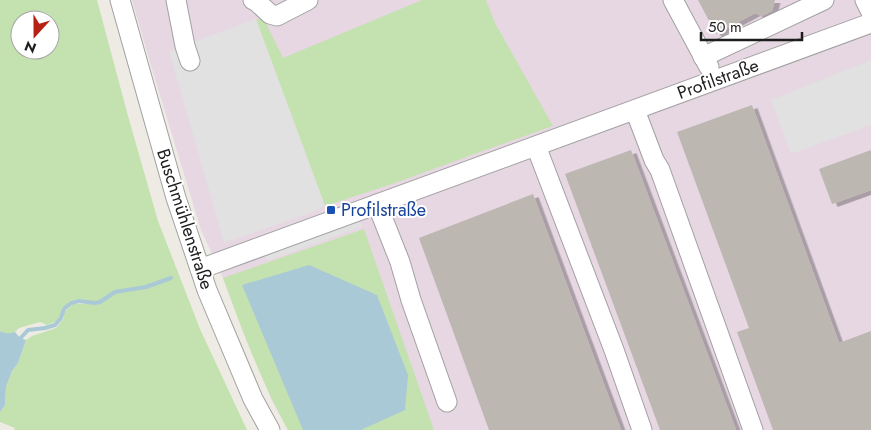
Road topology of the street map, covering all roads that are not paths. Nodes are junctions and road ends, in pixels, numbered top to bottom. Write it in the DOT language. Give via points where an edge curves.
graph roads {
  1 [pos="120,0"];
  2 [pos="176,0"];
  3 [pos="253,0"];
  4 [pos="308,0"];
  5 [pos="673,0"];
  6 [pos="824,0"];
  7 [pos="865,0"];
  8 [pos="871,12"];
  9 [pos="871,23"];
  10 [pos="703,57"];
  11 [pos="190,61"];
  12 [pos="715,80"];
  13 [pos="635,110"];
  14 [pos="536,146"];
  15 [pos="377,204"];
  16 [pos="200,269"];
  17 [pos="447,402"];
  18 [pos="270,430"];
  19 [pos="642,430"];
  20 [pos="753,430"];
  1 -- 16 [label="street, Buschmühlenstraße" via="176,198"];
  2 -- 11 [label="street"];
  3 -- 4 [label="street" via="277,16"];
  5 -- 10 [label="street"];
  6 -- 10 [label="street"];
  7 -- 8 [label="street"];
  9 -- 12 [label="street, Profilstraße"];
  10 -- 12 [label="street"];
  12 -- 13 [label="street, Profilstraße"];
  13 -- 14 [label="street, Profilstraße"];
  13 -- 20 [label="street" via="660,170"];
  14 -- 15 [label="street, Profilstraße"];
  14 -- 19 [label="street"];
  15 -- 16 [label="street, Profilstraße"];
  15 -- 17 [label="street"];
  16 -- 18 [label="street, Buschmühlenstraße"];
}
